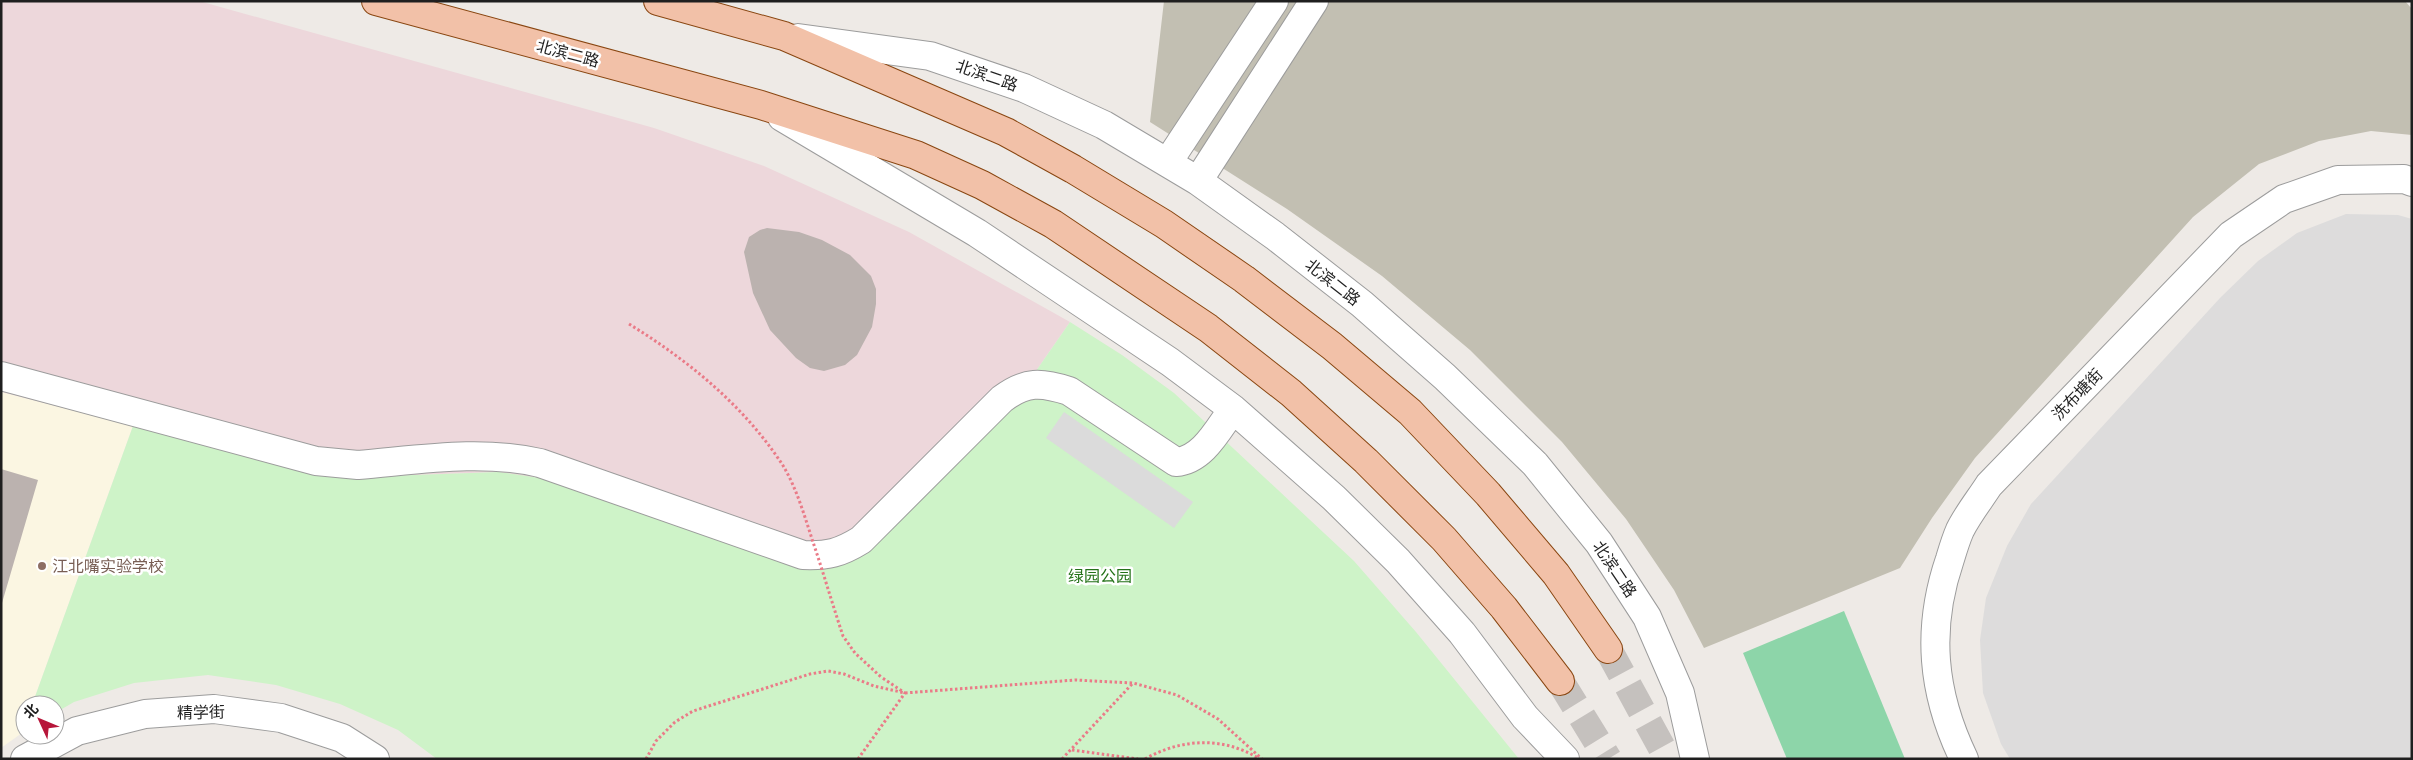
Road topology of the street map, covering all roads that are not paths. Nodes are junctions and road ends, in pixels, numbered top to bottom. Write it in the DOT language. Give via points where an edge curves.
graph roads {
  1 [pos="376,1"];
  2 [pos="658,1"];
  3 [pos="1274,1"];
  4 [pos="1314,1"];
  5 [pos="784,36"];
  6 [pos="761,105"];
  7 [pos="1168,162"];
  8 [pos="1198,181"];
  9 [pos="2412,182"];
  10 [pos="1,376"];
  11 [pos="1233,409"];
  12 [pos="1608,649"];
  13 [pos="1560,681"];
  14 [pos="1680,693"];
  15 [pos="25,759"];
  16 [pos="375,759"];
  17 [pos="1565,759"];
  18 [pos="1672,759"];
  19 [pos="1695,759"];
  20 [pos="1964,759"];
  1 -- 6 [label="main road, 北滨二路"];
  2 -- 5 [label="main road, 北滨二路"];
  3 -- 7 [label="street"];
  4 -- 8 [label="street"];
  5 -- 7 [label="street, 北滨二路" via="930,56 1024,88 1104,125"];
  5 -- 12 [label="main road, 北滨二路" via="1006,132 1156,219 1244,279 1332,346 1410,412 1488,494 1543,560"];
  6 -- 11 [label="street, 北滨二路" via="978,233 1170,362"];
  6 -- 13 [label="main road, 北滨二路" via="916,155 982,185 1053,224 1208,328 1298,400 1366,461 1444,539 1504,608"];
  7 -- 8 [label="street, 北滨二路"];
  8 -- 14 [label="street, 北滨二路" via="1362,304 1445,377 1535,464 1599,543 1647,617"];
  9 -- 20 [label="street, 洗布塘街" via="2338,180 2284,199 2231,235 1990,485 1960,530 1942,581 1934,631 1937,682 1952,734"];
  10 -- 11 [label="street" via="330,463 358,465 487,455 513,457 540,463 803,555 824,556 861,540 1002,399 1016,389 1034,384 1070,391 1176,462 1187,461 1198,454"];
  11 -- 17 [label="street, 北滨二路" via="1334,498 1398,560 1462,634 1525,717"];
  14 -- 18 [label="street" via="1681,733"];
  14 -- 19 [label="street, 北滨二路"];
  15 -- 16 [label="street, 精学街" via="77,731 145,714 214,709 281,718 342,738"];
}
